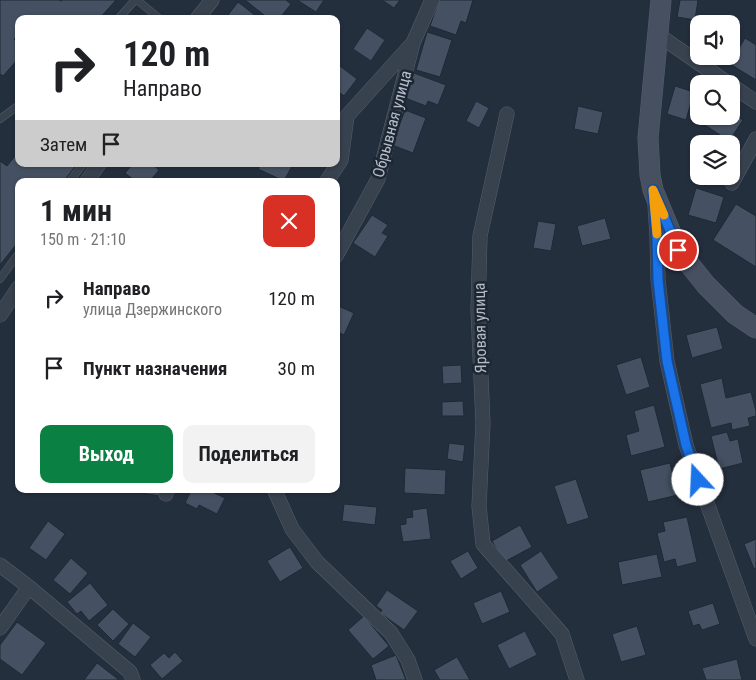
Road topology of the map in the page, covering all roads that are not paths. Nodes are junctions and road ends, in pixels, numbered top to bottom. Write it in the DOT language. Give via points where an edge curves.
graph roads {
  1 [pos="136,0"];
  2 [pos="212,0"];
  3 [pos="432,0"];
  4 [pos="661,0"];
  5 [pos="122,15"];
  6 [pos="155,15"];
  7 [pos="200,15"];
  8 [pos="657,34"];
  9 [pos="413,43"];
  10 [pos="717,75"];
  11 [pos="740,91"];
  12 [pos="756,102"];
  13 [pos="15,108"];
  14 [pos="507,114"];
  15 [pos="0,119"];
  16 [pos="756,139"];
  17 [pos="340,162"];
  18 [pos="81,167"];
  19 [pos="96,167"];
  20 [pos="336,167"];
  21 [pos="740,168"];
  22 [pos="72,178"];
  23 [pos="89,178"];
  24 [pos="329,178"];
  25 [pos="653,190"];
  26 [pos="340,249"];
  27 [pos="15,259"];
  28 [pos="0,280"];
  29 [pos="15,292"];
  30 [pos="0,315"];
  31 [pos="754,324"];
  32 [pos="276,493"];
  33 [pos="0,565"];
  34 [pos="29,587"];
  35 [pos="0,628"];
  36 [pos="756,639"];
  37 [pos="133,680"];
  38 [pos="416,680"];
  39 [pos="577,680"];
  1 -- 5 [label="lane"];
  1 -- 6 [label="lane"];
  2 -- 7 [label="street"];
  3 -- 9 [label="street, Обрывная улица"];
  4 -- 8 [label="street"];
  8 -- 10 [label="street"];
  8 -- 25 [label="street" via="648,138"];
  9 -- 17 [label="street, Обрывная улица" via="347,116"];
  9 -- 26 [label="street, Обрывная улица" via="378,179"];
  11 -- 12 [label="street"];
  13 -- 15 [label="lane"];
  14 -- 39 [label="street, Яровая улица" via="480,236 478,310 483,423 479,506 483,544 562,634"];
  16 -- 21 [label="street"];
  18 -- 22 [label="lane"];
  19 -- 23 [label="street"];
  20 -- 24 [label="street, Обрывная улица"];
  25 -- 31 [label="street" via="678,250 735,314"];
  25 -- 36 [label="street" via="667,361 686,445"];
  27 -- 28 [label="lane"];
  29 -- 30 [label="street"];
  32 -- 38 [label="street" via="292,529 317,562 391,633"];
  33 -- 34 [label="street"];
  34 -- 35 [label="street"];
  34 -- 37 [label="street" via="130,672"];
}
